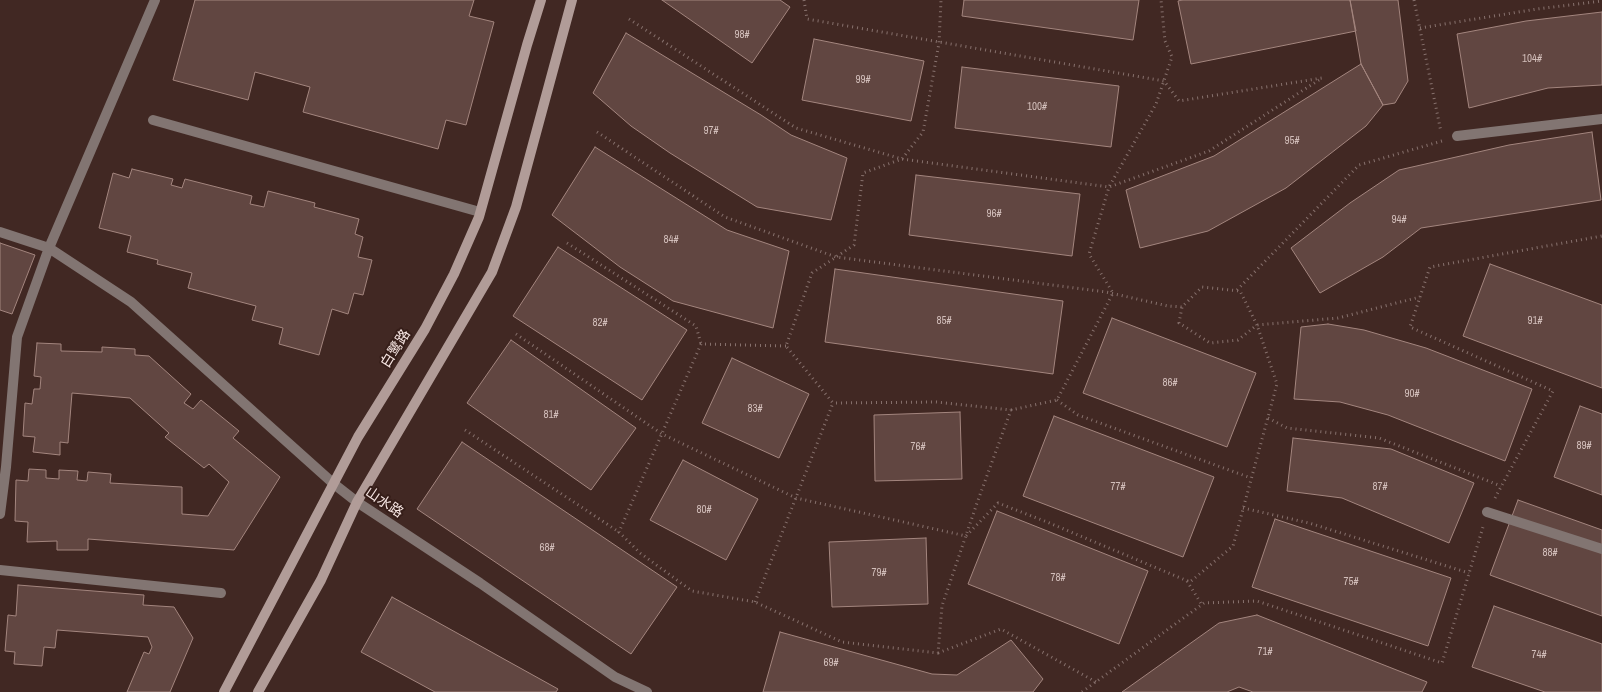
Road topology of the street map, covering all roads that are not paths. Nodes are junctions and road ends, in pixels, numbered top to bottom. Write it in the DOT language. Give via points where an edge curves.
graph roads {
  1 [pos="155,0"];
  2 [pos="541,0"];
  3 [pos="572,0"];
  4 [pos="1602,119"];
  5 [pos="153,120"];
  6 [pos="1457,136"];
  7 [pos="480,212"];
  8 [pos="0,232"];
  9 [pos="49,248"];
  10 [pos="3,466"];
  11 [pos="334,484"];
  12 [pos="357,502"];
  13 [pos="1487,512"];
  14 [pos="0,514"];
  15 [pos="1602,548"];
  16 [pos="0,570"];
  17 [pos="221,593"];
  18 [pos="224,692"];
  19 [pos="258,692"];
  20 [pos="647,692"];
  1 -- 9 [label="street"];
  2 -- 7 [label="street, 白鹭路"];
  3 -- 12 [label="street" via="516,207 492,272"];
  4 -- 6 [label="street"];
  5 -- 7 [label="street"];
  7 -- 11 [label="street, 白鹭路" via="429,322 358,437"];
  8 -- 9 [label="street, 山水路"];
  9 -- 10 [label="street" via="17,337"];
  9 -- 11 [label="street, 山水路" via="131,302"];
  10 -- 14 [label="street"];
  11 -- 12 [label="street, 山水路"];
  11 -- 18 [label="street, 白鹭路"];
  12 -- 19 [label="street" via="321,580"];
  12 -- 20 [label="street, 山水路" via="615,677"];
  13 -- 15 [label="street"];
  16 -- 17 [label="street"];
}
